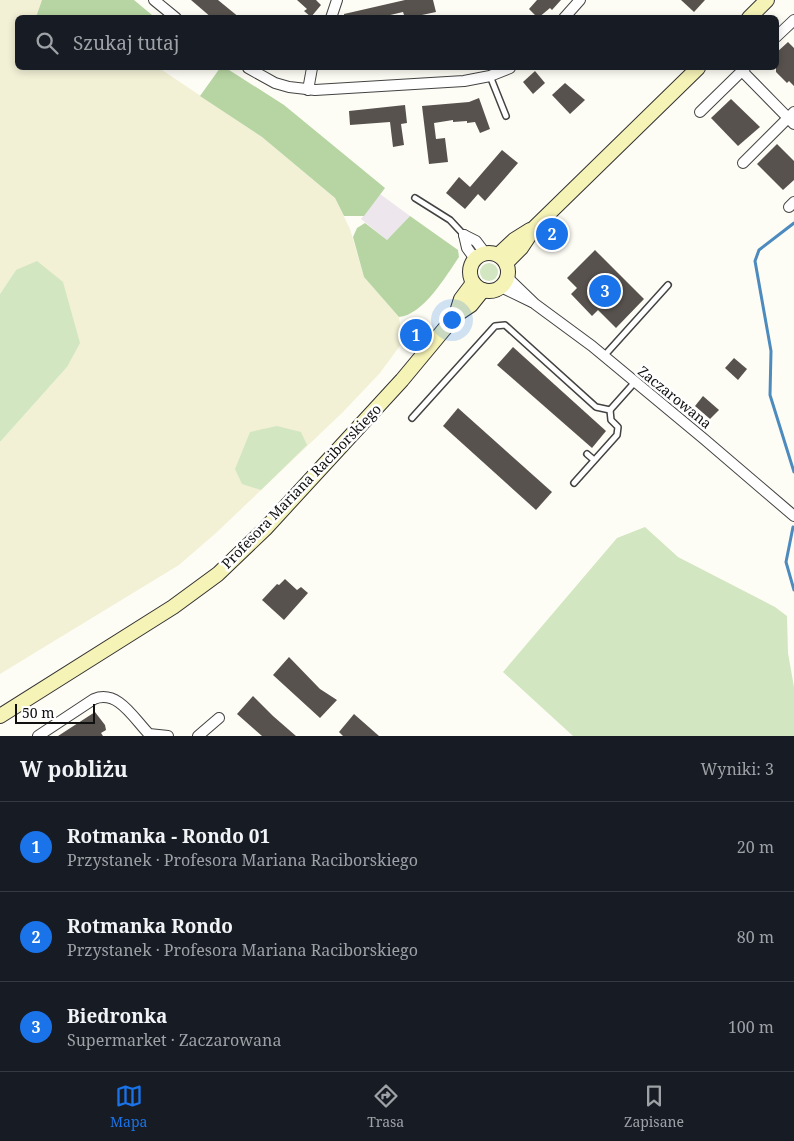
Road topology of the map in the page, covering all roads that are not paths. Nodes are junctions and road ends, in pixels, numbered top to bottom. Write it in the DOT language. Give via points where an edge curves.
graph roads {
  1 [pos="154,0"];
  2 [pos="337,0"];
  3 [pos="580,0"];
  4 [pos="767,0"];
  5 [pos="172,15"];
  6 [pos="332,15"];
  7 [pos="567,15"];
  8 [pos="752,15"];
  9 [pos="793,24"];
  10 [pos="779,35"];
  11 [pos="252,70"];
  12 [pos="312,70"];
  13 [pos="505,70"];
  14 [pos="696,70"];
  15 [pos="743,70"];
  16 [pos="745,70"];
  17 [pos="490,76"];
  18 [pos="308,90"];
  19 [pos="700,112"];
  20 [pos="506,116"];
  21 [pos="792,118"];
  22 [pos="743,163"];
  23 [pos="415,198"];
  24 [pos="464,235"];
  25 [pos="491,257"];
  26 [pos="504,282"];
  27 [pos="668,285"];
  28 [pos="478,287"];
  29 [pos="604,356"];
  30 [pos="635,382"];
  31 [pos="610,410"];
  32 [pos="412,418"];
  33 [pos="587,454"];
  34 [pos="594,460"];
  35 [pos="574,483"];
  36 [pos="794,516"];
  37 [pos="0,716"];
  38 [pos="219,718"];
  39 [pos="38,736"];
  40 [pos="168,736"];
  41 [pos="198,736"];
  1 -- 5 [label="street"];
  2 -- 6 [label="street"];
  3 -- 7 [label="street"];
  4 -- 8 [label="main road"];
  9 -- 10 [label="street"];
  11 -- 18 [label="street" via="275,83"];
  12 -- 18 [label="street"];
  13 -- 17 [label="street"];
  14 -- 25 [label="main road" via="535,227 521,248"];
  15 -- 19 [label="street"];
  16 -- 21 [label="street"];
  17 -- 18 [label="street" via="464,81"];
  17 -- 20 [label="lane"];
  21 -- 22 [label="street"];
  23 -- 24 [label="lane" via="450,220"];
  24 -- 25 [label="street" via="467,248"];
  25 -- 26 [label="main road"];
  25 -- 28 [label="main road" via="470,270"];
  26 -- 28 [label="main road" via="496,290"];
  26 -- 29 [label="street, Zaczarowana"];
  27 -- 29 [label="lane"];
  28 -- 37 [label="main road, Profesora Mariana Raciborskiego" via="462,299 456,315 395,387 265,529 218,574 173,607"];
  29 -- 30 [label="street, Zaczarowana"];
  30 -- 31 [label="lane"];
  30 -- 36 [label="street, Zaczarowana"];
  31 -- 32 [label="lane" via="596,407 505,325 495,326"];
  31 -- 34 [label="lane" via="611,420 618,427 617,435"];
  33 -- 34 [label="lane"];
  34 -- 35 [label="lane"];
  38 -- 41 [label="street"];
  39 -- 40 [label="street" via="104,695 120,703 149,734"];
}
